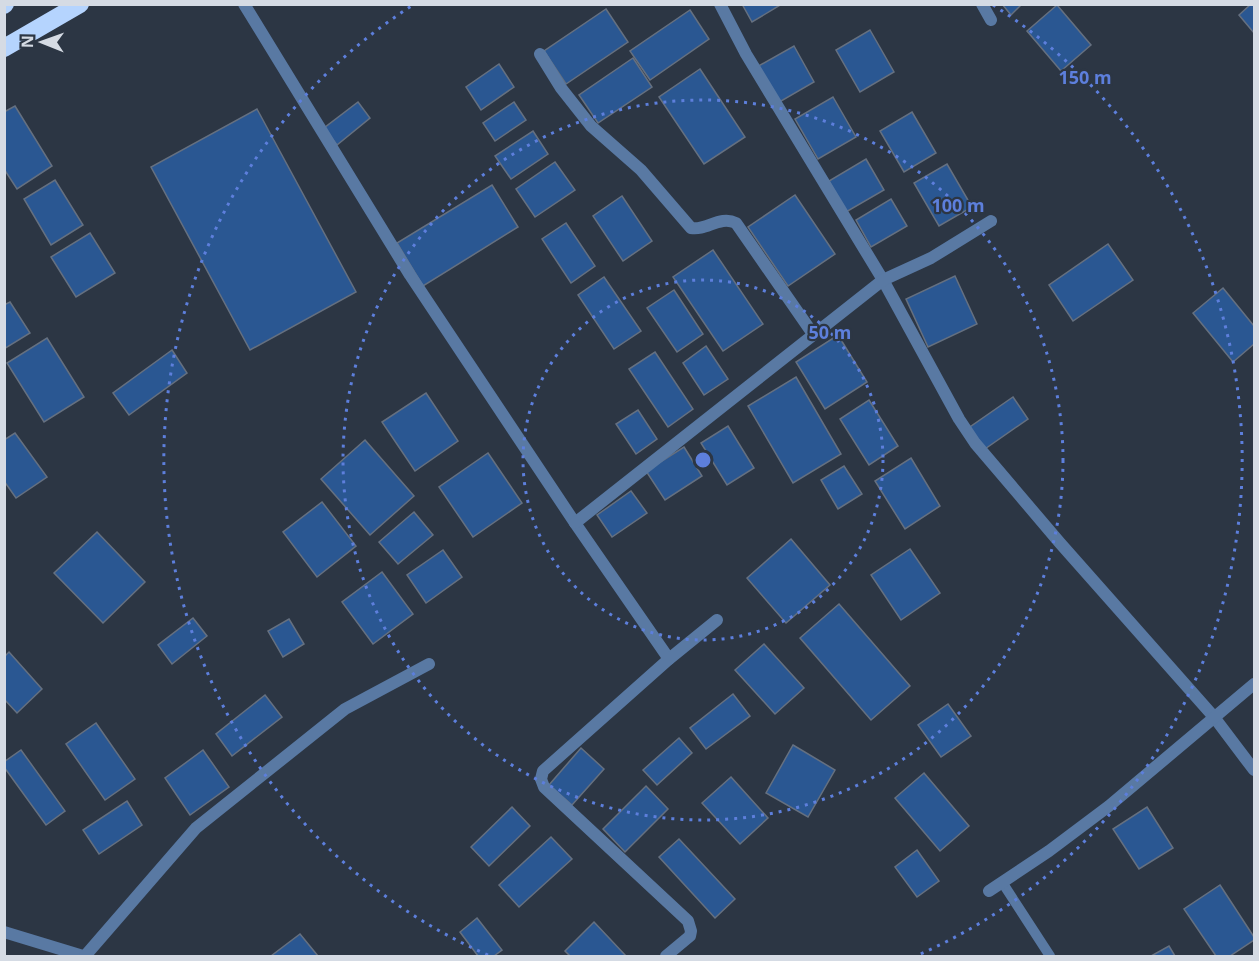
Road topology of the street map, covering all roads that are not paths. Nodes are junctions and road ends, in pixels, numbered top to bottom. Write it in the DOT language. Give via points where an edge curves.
graph roads {
  1 [pos="80,4"];
  2 [pos="244,4"];
  3 [pos="720,4"];
  4 [pos="982,4"];
  5 [pos="991,20"];
  6 [pos="4,48"];
  7 [pos="540,54"];
  8 [pos="991,221"];
  9 [pos="884,280"];
  10 [pos="813,334"];
  11 [pos="575,523"];
  12 [pos="717,620"];
  13 [pos="669,659"];
  14 [pos="429,664"];
  15 [pos="1254,684"];
  16 [pos="1214,717"];
  17 [pos="1254,770"];
  18 [pos="1002,882"];
  19 [pos="989,891"];
  20 [pos="4,932"];
  21 [pos="84,957"];
  22 [pos="666,957"];
  23 [pos="1050,957"];
  1 -- 6 [label="highway"];
  2 -- 11 [label="street" via="410,275"];
  3 -- 9 [label="street" via="766,89"];
  4 -- 5 [label="street"];
  7 -- 10 [label="street" via="591,126 641,171 690,228 725,221 736,223"];
  8 -- 9 [label="street" via="931,258"];
  9 -- 10 [label="street"];
  9 -- 16 [label="street" via="975,442"];
  10 -- 11 [label="street"];
  11 -- 13 [label="street"];
  12 -- 13 [label="street"];
  13 -- 22 [label="street" via="543,771 541,779 688,921 690,936"];
  14 -- 21 [label="street" via="345,709 196,828"];
  15 -- 16 [label="street"];
  16 -- 17 [label="street"];
  16 -- 18 [label="street" via="1109,806"];
  18 -- 19 [label="street"];
  18 -- 23 [label="lane"];
  20 -- 21 [label="street"];
}
